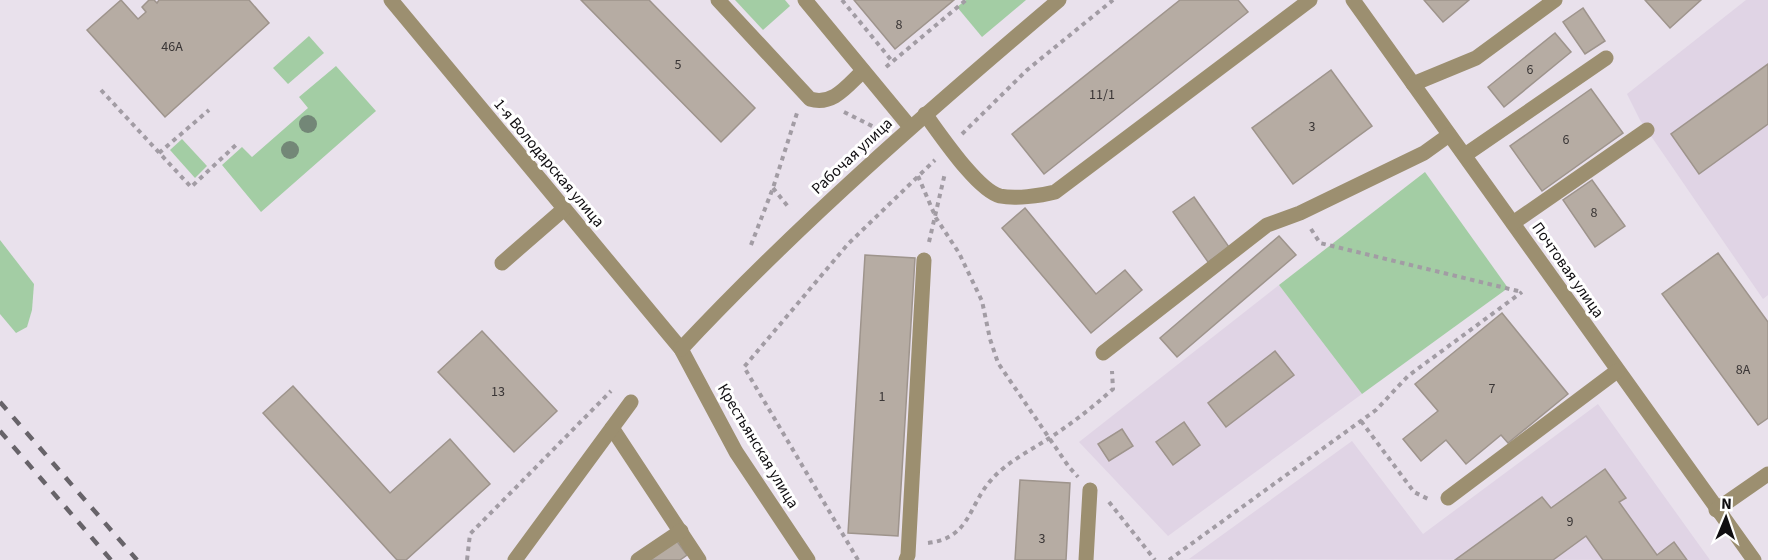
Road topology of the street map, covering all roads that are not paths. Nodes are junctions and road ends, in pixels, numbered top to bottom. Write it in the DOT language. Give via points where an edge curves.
graph roads {
  1 [pos="391,0"];
  2 [pos="718,0"];
  3 [pos="805,0"];
  4 [pos="1059,0"];
  5 [pos="1310,0"];
  6 [pos="1353,0"];
  7 [pos="1555,0"];
  8 [pos="1605,58"];
  9 [pos="867,76"];
  10 [pos="1413,84"];
  11 [pos="925,114"];
  12 [pos="910,127"];
  13 [pos="1647,130"];
  14 [pos="1449,135"];
  15 [pos="1465,155"];
  16 [pos="564,209"];
  17 [pos="1513,223"];
  18 [pos="924,260"];
  19 [pos="502,263"];
  20 [pos="681,349"];
  21 [pos="1103,353"];
  22 [pos="1617,370"];
  23 [pos="631,402"];
  24 [pos="612,428"];
  25 [pos="1768,474"];
  26 [pos="1090,490"];
  27 [pos="1448,498"];
  28 [pos="1716,510"];
  29 [pos="681,531"];
  30 [pos="907,553"];
  31 [pos="696,559"];
  32 [pos="515,560"];
  33 [pos="638,560"];
  34 [pos="808,560"];
  35 [pos="1086,560"];
  36 [pos="1754,560"];
  1 -- 16 [label="street, 1-я Володарская улица"];
  2 -- 9 [label="street" via="810,99 825,102"];
  3 -- 9 [label="street"];
  4 -- 11 [label="street, Рабочая улица"];
  5 -- 11 [label="street" via="1055,192 1038,196 998,195 975,179"];
  6 -- 10 [label="street, Почтовая улица"];
  7 -- 10 [label="street" via="1476,57"];
  8 -- 15 [label="street"];
  9 -- 12 [label="street"];
  10 -- 14 [label="street, Почтовая улица"];
  11 -- 12 [label="street, Рабочая улица"];
  12 -- 20 [label="street, Рабочая улица" via="740,285"];
  13 -- 17 [label="street"];
  14 -- 15 [label="street, Почтовая улица"];
  14 -- 21 [label="street" via="1424,153 1267,225"];
  15 -- 17 [label="street, Почтовая улица"];
  16 -- 19 [label="street"];
  16 -- 20 [label="street, 1-я Володарская улица"];
  17 -- 22 [label="street, Почтовая улица"];
  18 -- 30 [label="street"];
  20 -- 34 [label="street, Крестьянская улица" via="736,452"];
  22 -- 27 [label="street"];
  22 -- 28 [label="street, Почтовая улица"];
  23 -- 24 [label="street"];
  24 -- 29 [label="street"];
  24 -- 32 [label="street"];
  25 -- 28 [label="street"];
  26 -- 35 [label="street"];
  28 -- 36 [label="street, Почтовая улица"];
  29 -- 31 [label="street"];
  29 -- 33 [label="street"];
}
